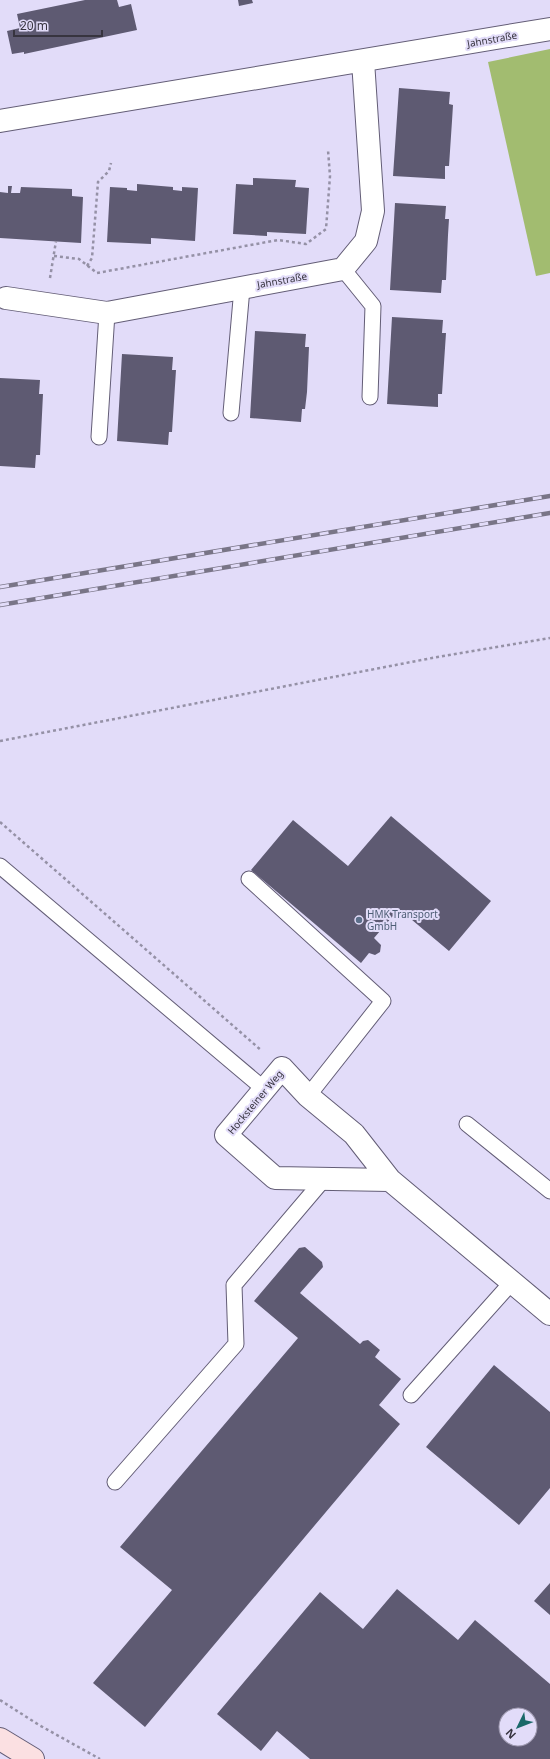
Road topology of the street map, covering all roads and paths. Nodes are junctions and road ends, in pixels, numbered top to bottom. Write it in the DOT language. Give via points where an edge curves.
graph roads {
  1 [pos="550,29"];
  2 [pos="363,61"];
  3 [pos="0,121"];
  4 [pos="328,150"];
  5 [pos="111,163"];
  6 [pos="56,241"];
  7 [pos="54,256"];
  8 [pos="87,266"];
  9 [pos="343,269"];
  10 [pos="242,288"];
  11 [pos="3,303"];
  12 [pos="46,304"];
  13 [pos="107,313"];
  14 [pos="370,397"];
  15 [pos="232,413"];
  16 [pos="100,437"];
  17 [pos="550,638"];
  18 [pos="0,741"];
  19 [pos="0,822"];
  20 [pos="0,866"];
  21 [pos="249,879"];
  22 [pos="282,1068"];
  23 [pos="264,1089"];
  24 [pos="308,1096"];
  25 [pos="467,1124"];
  26 [pos="324,1179"];
  27 [pos="390,1180"];
  28 [pos="550,1191"];
  29 [pos="512,1282"];
  30 [pos="549,1312"];
  31 [pos="411,1395"];
  32 [pos="115,1482"];
  33 [pos="0,1700"];
  34 [pos="0,1739"];
  35 [pos="33,1759"];
  36 [pos="100,1759"];
  1 -- 2 [label="street, Jahnstraße"];
  2 -- 3 [label="street, Jahnstraße"];
  2 -- 9 [label="street" via="373,211 366,241"];
  4 -- 8 [label="path" via="330,176 326,229 306,244 278,240 97,273"];
  5 -- 8 [label="path" via="109,170 98,182 92,258"];
  6 -- 7 [label="path"];
  7 -- 8 [label="path" via="79,259"];
  7 -- 12 [label="path"];
  9 -- 10 [label="street, Jahnstraße"];
  9 -- 14 [label="lane" via="373,306"];
  10 -- 13 [label="street, Jahnstraße"];
  10 -- 15 [label="lane"];
  11 -- 12 [label="street, Jahnstraße"];
  12 -- 13 [label="street, Jahnstraße"];
  13 -- 16 [label="lane"];
  17 -- 18 [label="path" via="432,658"];
  19 -- 22 [label="path"];
  20 -- 23 [label="lane"];
  21 -- 24 [label="lane" via="383,1001"];
  22 -- 23 [label="street, Hocksteiner Weg"];
  22 -- 24 [label="street, Hocksteiner Weg"];
  23 -- 26 [label="street, Hocksteiner Weg" via="226,1135 275,1178"];
  24 -- 27 [label="street, Hocksteiner Weg" via="354,1134"];
  25 -- 28 [label="lane"];
  26 -- 27 [label="street, Hocksteiner Weg"];
  26 -- 32 [label="lane" via="234,1285 236,1344"];
  27 -- 29 [label="street, Hocksteiner Weg"];
  29 -- 30 [label="street, Hocksteiner Weg"];
  29 -- 31 [label="lane"];
  33 -- 36 [label="path" via="39,1726"];
  34 -- 35 [label="main road"];
}
